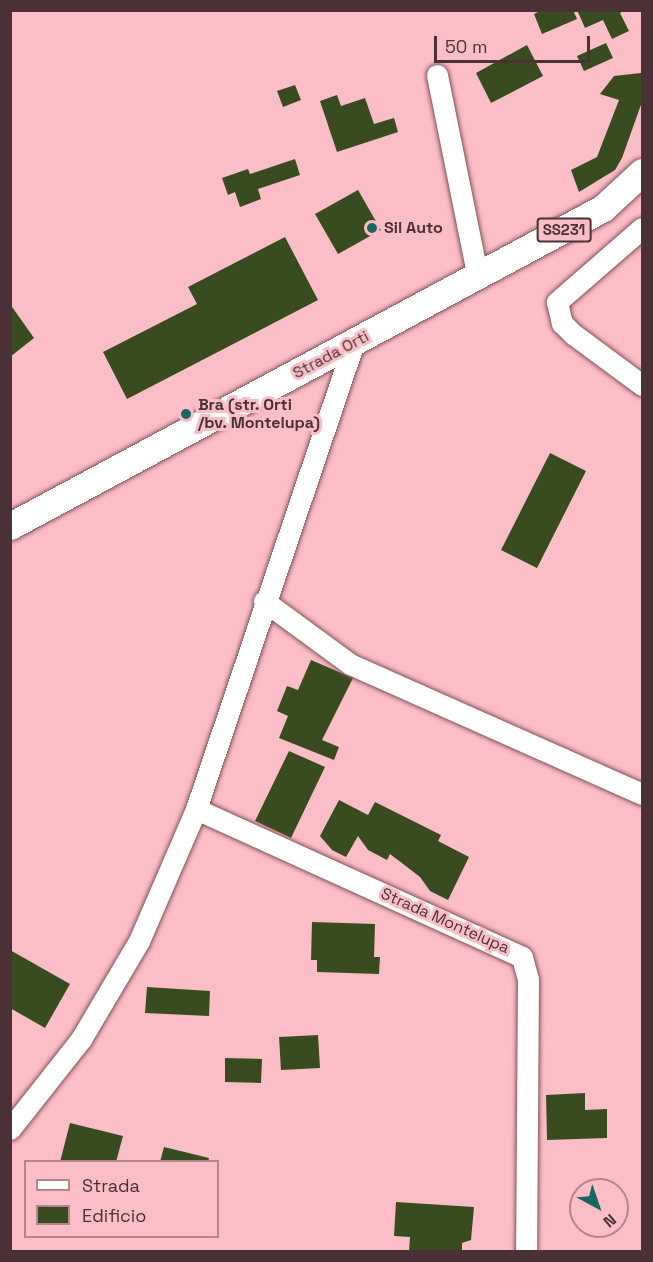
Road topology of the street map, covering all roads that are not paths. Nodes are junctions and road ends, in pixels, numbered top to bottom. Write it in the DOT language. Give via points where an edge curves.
graph roads {
  1 [pos="437,75"];
  2 [pos="642,172"];
  3 [pos="642,228"];
  4 [pos="478,278"];
  5 [pos="354,342"];
  6 [pos="642,385"];
  7 [pos="10,526"];
  8 [pos="264,601"];
  9 [pos="642,794"];
  10 [pos="196,809"];
  11 [pos="10,1129"];
  12 [pos="526,1251"];
  1 -- 4 [label="street"];
  2 -- 4 [label="main road, Strada Orti / SS231" via="603,208"];
  3 -- 6 [label="street" via="557,302 562,323 573,334"];
  4 -- 5 [label="main road, Strada Orti / SS231"];
  5 -- 7 [label="main road, Strada Orti / SS231"];
  5 -- 8 [label="street"];
  8 -- 9 [label="street" via="350,664"];
  8 -- 10 [label="street"];
  10 -- 11 [label="street" via="139,941 110,994"];
  10 -- 12 [label="street, Strada Montelupa" via="522,957 528,979"];
}
